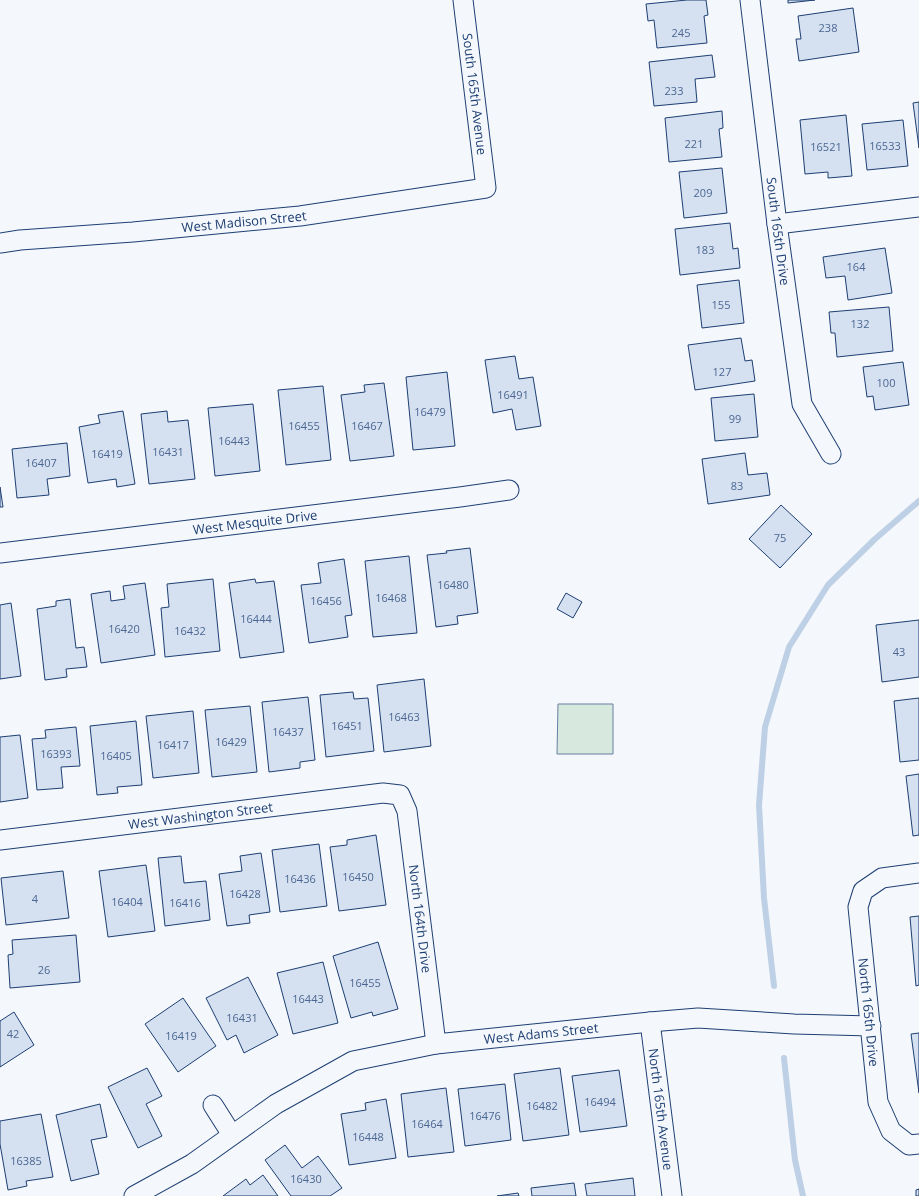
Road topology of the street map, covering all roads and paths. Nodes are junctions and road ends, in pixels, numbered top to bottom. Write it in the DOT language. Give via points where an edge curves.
graph roads {
  1 [pos="463,0"];
  2 [pos="750,0"];
  3 [pos="486,188"];
  4 [pos="919,207"];
  5 [pos="777,224"];
  6 [pos="0,243"];
  7 [pos="831,454"];
  8 [pos="510,490"];
  9 [pos="0,553"];
  10 [pos="400,795"];
  11 [pos="0,840"];
  12 [pos="919,873"];
  13 [pos="650,1022"];
  14 [pos="871,1026"];
  15 [pos="436,1044"];
  16 [pos="213,1105"];
  17 [pos="232,1135"];
  18 [pos="919,1144"];
  19 [pos="134,1196"];
  20 [pos="672,1196"];
  1 -- 3 [label="street, South 165th Avenue"];
  2 -- 5 [label="street, South 165th Drive"];
  3 -- 6 [label="street, West Madison Street" via="300,216"];
  4 -- 5 [label="street"];
  5 -- 7 [label="street, South 165th Drive" via="802,404"];
  8 -- 9 [label="street, West Mesquite Drive"];
  10 -- 11 [label="street, West Washington Street" via="383,793"];
  10 -- 15 [label="street, North 164th Drive" via="407,811"];
  12 -- 14 [label="street, North 165th Drive" via="882,878 863,891 858,907"];
  13 -- 14 [label="street, West Adams Street" via="698,1018"];
  13 -- 15 [label="street, West Adams Street"];
  13 -- 20 [label="street, North 165th Avenue"];
  14 -- 18 [label="street, North 165th Drive" via="878,1102 891,1131 909,1145"];
  15 -- 17 [label="street, West Adams Street" via="353,1061 276,1104"];
  16 -- 17 [label="street"];
  17 -- 19 [label="street, West Adams Street" via="192,1164"];
}
